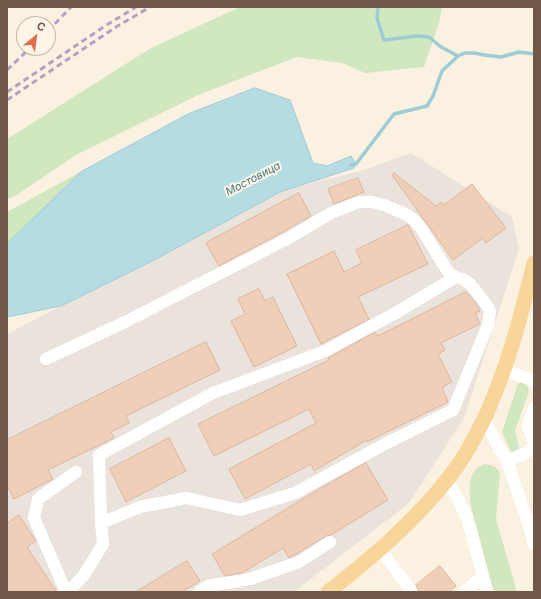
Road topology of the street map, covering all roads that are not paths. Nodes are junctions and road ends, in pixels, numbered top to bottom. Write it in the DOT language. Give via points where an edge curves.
graph roads {
  1 [pos="534,263"];
  2 [pos="456,278"];
  3 [pos="531,288"];
  4 [pos="46,359"];
  5 [pos="505,370"];
  6 [pos="534,381"];
  7 [pos="534,408"];
  8 [pos="484,420"];
  9 [pos="534,443"];
  10 [pos="534,449"];
  11 [pos="507,461"];
  12 [pos="76,472"];
  13 [pos="447,480"];
  14 [pos="101,523"];
  15 [pos="330,542"];
  16 [pos="534,545"];
  17 [pos="380,549"];
  18 [pos="483,576"];
  19 [pos="206,590"];
  20 [pos="67,592"];
  21 [pos="328,592"];
  22 [pos="412,592"];
  23 [pos="464,592"];
  24 [pos="487,592"];
  1 -- 3 [label="main road"];
  2 -- 4 [label="street" via="450,274 414,220 384,205 358,202 331,213 287,239 125,322"];
  2 -- 14 [label="street" via="325,351 213,393 99,454"];
  2 -- 14 [label="street" via="470,284 490,311 488,325 453,410 295,493 240,510 186,498 140,508"];
  3 -- 5 [label="main road"];
  5 -- 6 [label="street"];
  5 -- 8 [label="main road"];
  7 -- 9 [label="street" via="528,425"];
  8 -- 11 [label="street"];
  8 -- 13 [label="main road"];
  10 -- 11 [label="street"];
  11 -- 16 [label="street"];
  12 -- 20 [label="street" via="38,499 34,518"];
  13 -- 17 [label="main road" via="417,514"];
  13 -- 18 [label="street" via="468,521"];
  14 -- 20 [label="street" via="103,544 84,574"];
  15 -- 19 [label="street" via="299,562"];
  17 -- 21 [label="main road"];
  17 -- 22 [label="street"];
  18 -- 23 [label="street"];
  18 -- 24 [label="street"];
}
